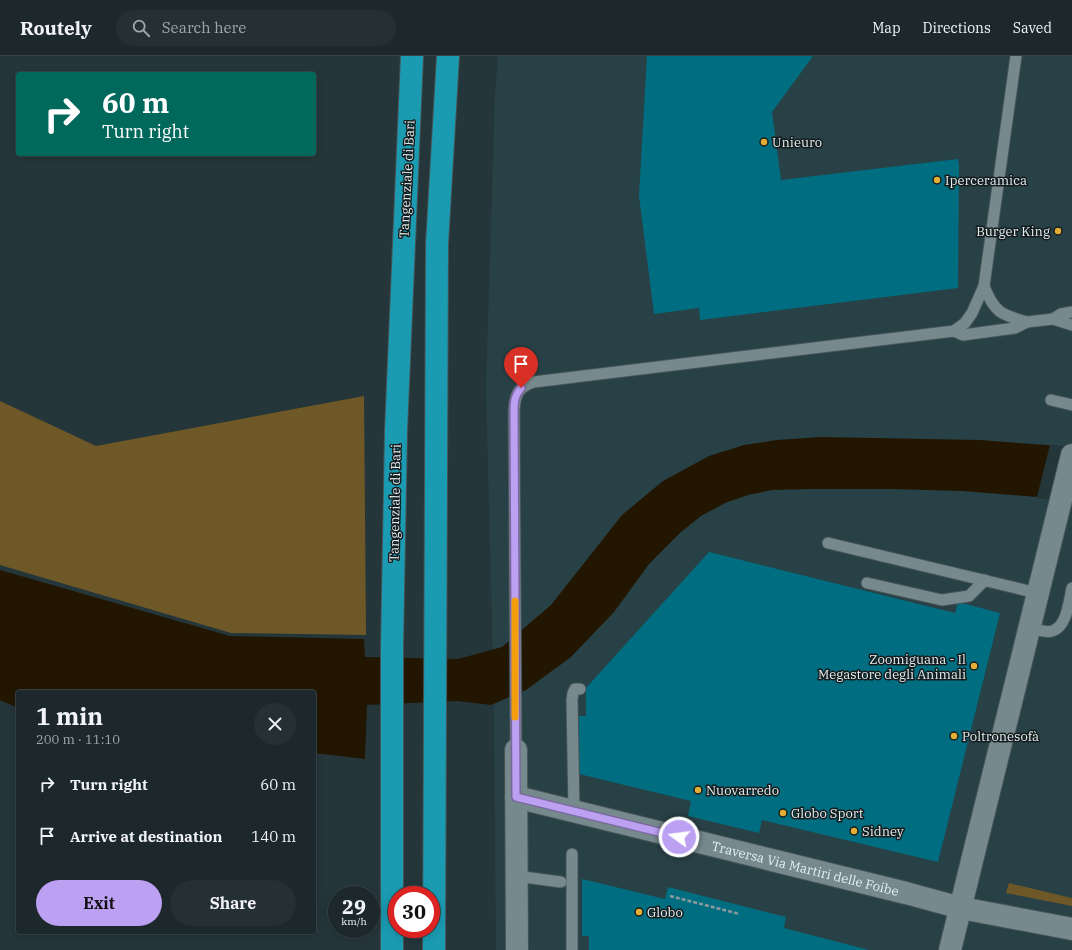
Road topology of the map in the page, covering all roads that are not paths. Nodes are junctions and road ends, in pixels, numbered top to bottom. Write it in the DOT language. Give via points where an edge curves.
graph roads {
  1 [pos="412,56"];
  2 [pos="448,56"];
  3 [pos="1016,56"];
  4 [pos="984,286"];
  5 [pos="1072,312"];
  6 [pos="1053,319"];
  7 [pos="1027,322"];
  8 [pos="1072,325"];
  9 [pos="954,331"];
  10 [pos="1051,400"];
  11 [pos="1072,405"];
  12 [pos="1072,455"];
  13 [pos="1064,508"];
  14 [pos="828,543"];
  15 [pos="985,580"];
  16 [pos="867,583"];
  17 [pos="1072,588"];
  18 [pos="1037,593"];
  19 [pos="1029,628"];
  20 [pos="580,689"];
  21 [pos="516,750"];
  22 [pos="516,797"];
  23 [pos="574,811"];
  24 [pos="572,854"];
  25 [pos="516,876"];
  26 [pos="561,882"];
  27 [pos="961,908"];
  28 [pos="1072,930"];
  29 [pos="392,950"];
  30 [pos="434,950"];
  31 [pos="517,950"];
  32 [pos="572,950"];
  33 [pos="950,950"];
  1 -- 29 [label="highway, Tangenziale di Bari" via="396,431 392,647"];
  2 -- 30 [label="highway" via="437,244"];
  3 -- 4 [label="lane"];
  4 -- 7 [label="lane" via="996,308 1007,317"];
  4 -- 9 [label="lane" via="972,314 966,323"];
  5 -- 6 [label="lane"];
  6 -- 7 [label="lane"];
  6 -- 8 [label="lane"];
  7 -- 9 [label="lane" via="1015,328 963,335"];
  9 -- 21 [label="lane" via="526,384 517,393 514,401"];
  10 -- 11 [label="lane"];
  12 -- 13 [label="street"];
  13 -- 18 [label="street"];
  14 -- 15 [label="lane"];
  15 -- 16 [label="lane" via="969,596 942,600"];
  15 -- 18 [label="lane"];
  17 -- 19 [label="lane" via="1066,614 1057,628 1049,631"];
  18 -- 19 [label="street"];
  19 -- 27 [label="street"];
  20 -- 23 [label="lane" via="575,689 572,700"];
  21 -- 22 [label="street"];
  22 -- 23 [label="street, Traversa Via Martiri delle Foibe"];
  22 -- 25 [label="street"];
  23 -- 27 [label="street, Traversa Via Martiri delle Foibe"];
  24 -- 32 [label="lane"];
  25 -- 26 [label="lane"];
  25 -- 31 [label="street"];
  27 -- 28 [label="street, Traversa Via Martiri delle Foibe"];
  27 -- 33 [label="street"];
}
